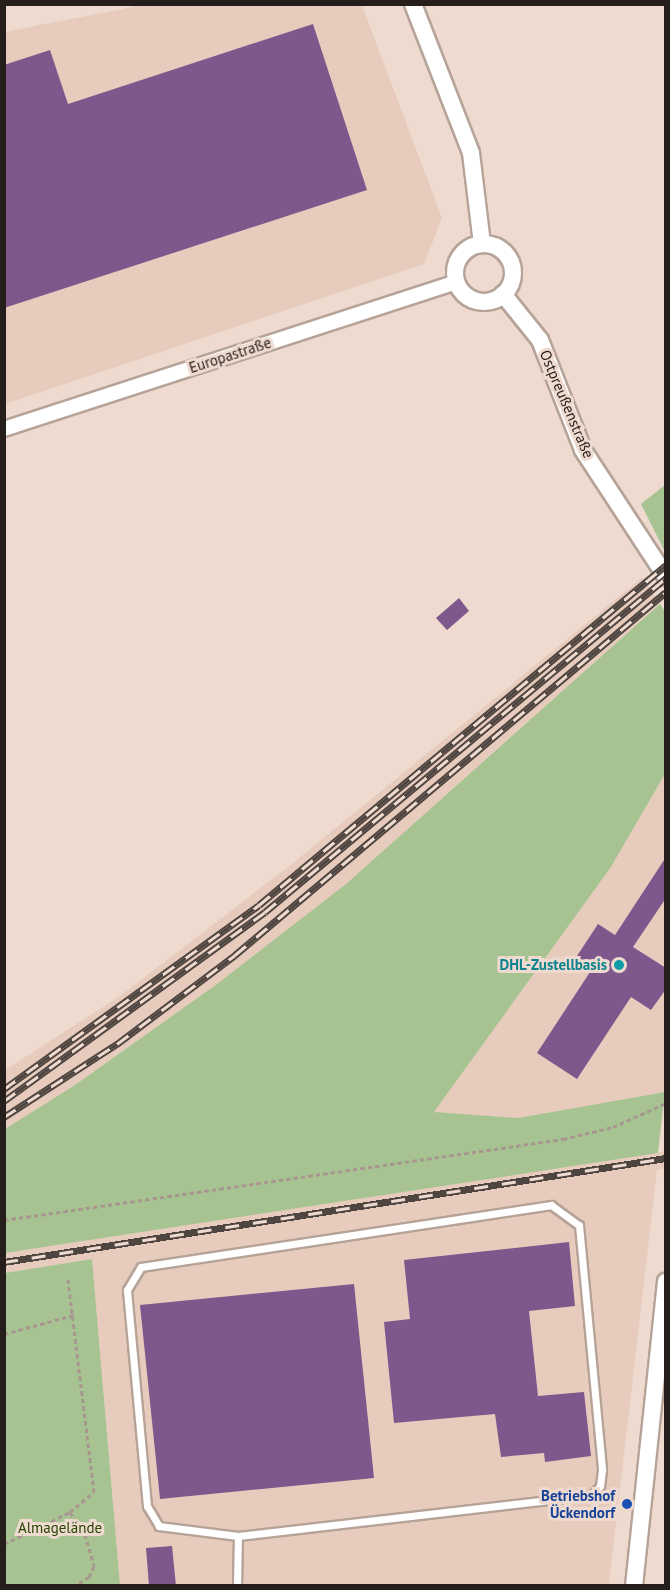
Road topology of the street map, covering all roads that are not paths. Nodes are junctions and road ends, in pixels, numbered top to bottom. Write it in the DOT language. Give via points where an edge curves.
graph roads {
  1 [pos="413,4"];
  2 [pos="482,244"];
  3 [pos="456,282"];
  4 [pos="503,294"];
  5 [pos="4,429"];
  6 [pos="666,577"];
  7 [pos="666,1282"];
  8 [pos="238,1536"];
  9 [pos="237,1586"];
  10 [pos="634,1586"];
  1 -- 2 [label="street" via="471,153"];
  2 -- 3 [label="street" via="469,248 458,259"];
  2 -- 4 [label="street" via="502,250 512,265 511,283"];
  3 -- 4 [label="street" via="474,300 492,301"];
  3 -- 5 [label="street, Europastraße"];
  4 -- 6 [label="street, Ostpreußenstraße" via="540,340 583,450"];
  7 -- 10 [label="street"];
  8 -- 8 [label="lane" via="159,1526 147,1506 127,1290 141,1268 475,1213 552,1205 567,1212 579,1225 602,1470 600,1486 592,1495"];
  8 -- 9 [label="lane"];
}
